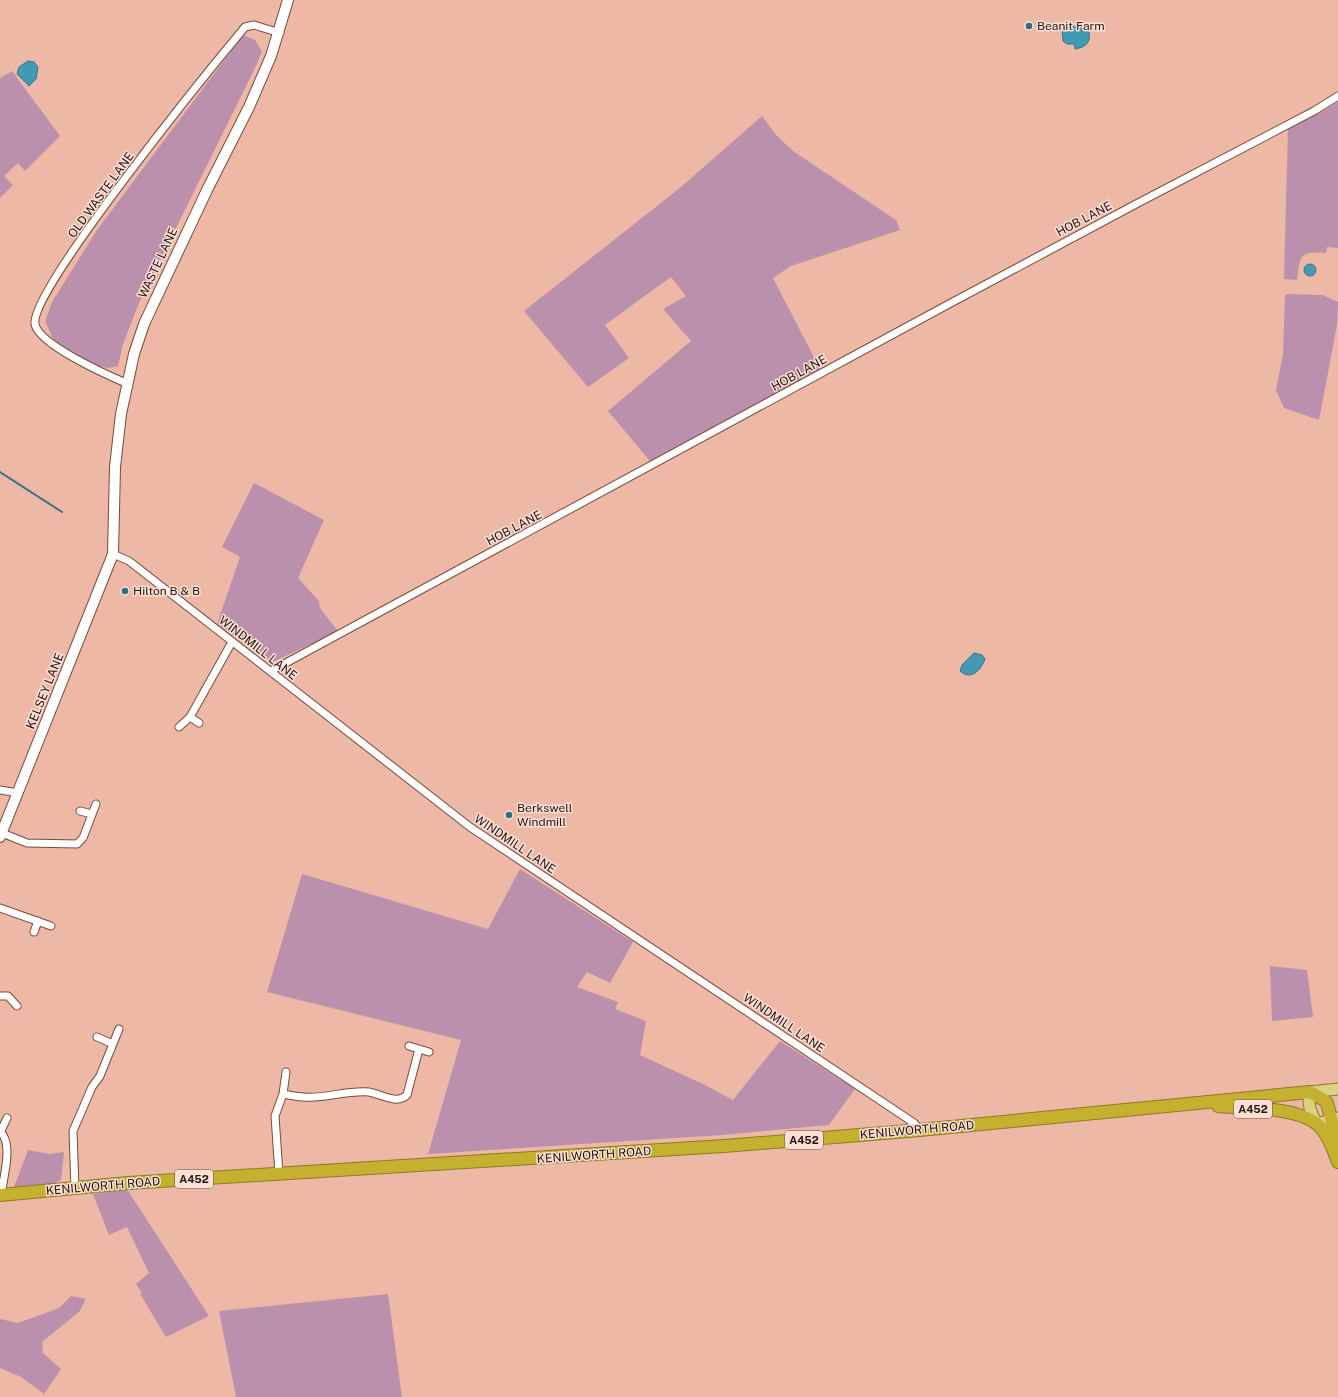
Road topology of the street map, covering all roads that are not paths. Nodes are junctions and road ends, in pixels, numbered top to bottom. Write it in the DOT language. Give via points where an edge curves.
graph roads {
  1 [pos="288,0"];
  2 [pos="280,33"];
  3 [pos="1338,96"];
  4 [pos="126,383"];
  5 [pos="113,554"];
  6 [pos="232,642"];
  7 [pos="270,671"];
  8 [pos="190,717"];
  9 [pos="198,723"];
  10 [pos="179,727"];
  11 [pos="0,790"];
  12 [pos="18,793"];
  13 [pos="96,804"];
  14 [pos="80,811"];
  15 [pos="92,814"];
  16 [pos="1,835"];
  17 [pos="0,908"];
  18 [pos="38,921"];
  19 [pos="51,926"];
  20 [pos="34,932"];
  21 [pos="0,996"];
  22 [pos="17,1006"];
  23 [pos="119,1028"];
  24 [pos="97,1037"];
  25 [pos="113,1044"];
  26 [pos="409,1046"];
  27 [pos="419,1049"];
  28 [pos="429,1052"];
  29 [pos="286,1072"];
  30 [pos="1338,1089"];
  31 [pos="1310,1092"];
  32 [pos="283,1094"];
  33 [pos="1187,1104"];
  34 [pos="7,1118"];
  35 [pos="1317,1124"];
  36 [pos="920,1130"];
  37 [pos="1337,1130"];
  38 [pos="0,1132"];
  39 [pos="1338,1162"];
  40 [pos="279,1174"];
  41 [pos="75,1189"];
  42 [pos="1,1195"];
  1 -- 2 [label="main road, WASTE LANE"];
  2 -- 4 [label="main road, WASTE LANE" via="249,107 144,324"];
  2 -- 4 [label="street, OLD WASTE LANE" via="254,25 245,27 119,187 55,277 35,314 36,329 50,343 108,376"];
  3 -- 7 [label="street, HOB LANE"];
  4 -- 5 [label="main road, WASTE LANE" via="115,467"];
  5 -- 6 [label="street, WINDMILL LANE" via="129,561"];
  5 -- 12 [label="main road, KELSEY LANE"];
  6 -- 7 [label="street, WINDMILL LANE"];
  6 -- 8 [label="street"];
  7 -- 36 [label="street, WINDMILL LANE" via="470,827 909,1119"];
  8 -- 9 [label="street"];
  8 -- 10 [label="street"];
  11 -- 12 [label="street"];
  12 -- 16 [label="main road, KELSEY LANE"];
  13 -- 15 [label="street"];
  14 -- 15 [label="street"];
  15 -- 16 [label="street" via="83,838 77,844 27,843"];
  17 -- 18 [label="street"];
  18 -- 19 [label="street"];
  18 -- 20 [label="street"];
  21 -- 22 [label="street" via="8,996"];
  23 -- 25 [label="street"];
  24 -- 25 [label="street"];
  25 -- 41 [label="street" via="73,1131"];
  26 -- 27 [label="street"];
  27 -- 28 [label="street"];
  27 -- 32 [label="street" via="407,1095 403,1098 396,1099 369,1092 305,1098"];
  29 -- 32 [label="street"];
  30 -- 31 [label="main road, A452"];
  31 -- 33 [label="highway, A452"];
  31 -- 35 [label="main road" via="1309,1108"];
  31 -- 37 [label="highway" via="1327,1103"];
  32 -- 40 [label="street" via="275,1116"];
  33 -- 35 [label="highway, A452" via="1272,1110 1294,1114"];
  33 -- 36 [label="highway, KENILWORTH ROAD / A452"];
  34 -- 38 [label="street"];
  35 -- 37 [label="main road"];
  35 -- 39 [label="highway" via="1330,1143"];
  36 -- 40 [label="highway, KENILWORTH ROAD / A452" via="724,1146"];
  38 -- 42 [label="street" via="6,1140 7,1155"];
  40 -- 41 [label="highway, KENILWORTH ROAD / A452" via="128,1183"];
  41 -- 42 [label="highway, KENILWORTH ROAD / A452"];
}
